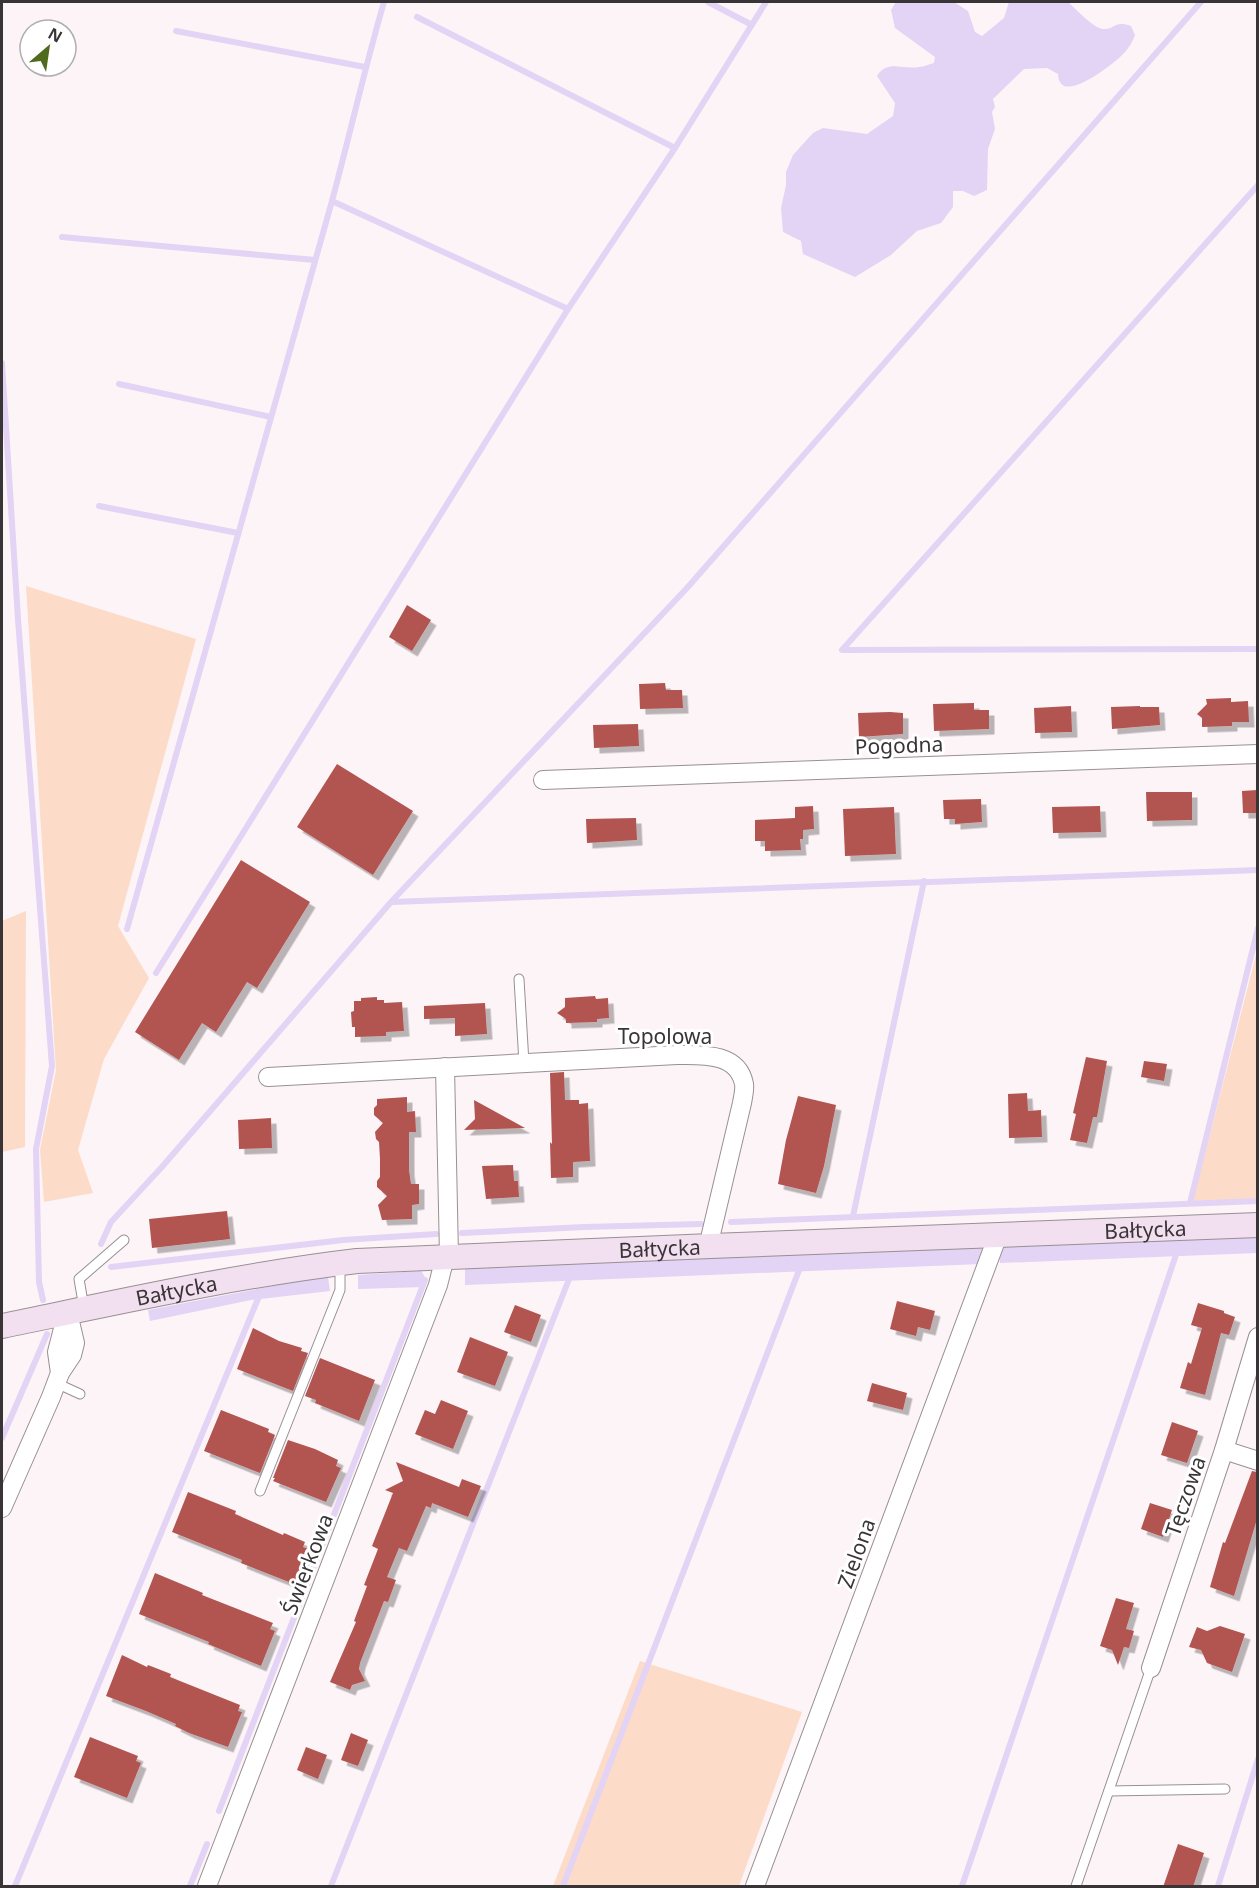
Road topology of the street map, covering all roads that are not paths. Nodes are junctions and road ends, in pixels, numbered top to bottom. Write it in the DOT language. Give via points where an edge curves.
graph roads {
  1 [pos="1257,754"];
  2 [pos="543,780"];
  3 [pos="519,979"];
  4 [pos="524,1063"];
  5 [pos="445,1067"];
  6 [pos="268,1077"];
  7 [pos="1257,1225"];
  8 [pos="998,1235"];
  9 [pos="124,1240"];
  10 [pos="711,1246"];
  11 [pos="445,1256"];
  12 [pos="340,1263"];
  13 [pos="76,1311"];
  14 [pos="2,1326"];
  15 [pos="1257,1337"];
  16 [pos="58,1378"];
  17 [pos="80,1394"];
  18 [pos="1224,1450"];
  19 [pos="1257,1461"];
  20 [pos="260,1491"];
  21 [pos="2,1508"];
  22 [pos="1151,1668"];
  23 [pos="1225,1789"];
  24 [pos="1109,1791"];
  25 [pos="207,1887"];
  26 [pos="755,1887"];
  27 [pos="1076,1887"];
  1 -- 2 [label="street, Pogodna"];
  3 -- 4 [label="lane"];
  4 -- 5 [label="street, Topolowa"];
  4 -- 10 [label="street, Topolowa" via="705,1055 725,1059 737,1068 744,1083 742,1103"];
  5 -- 6 [label="street, Topolowa"];
  5 -- 11 [label="street"];
  7 -- 8 [label="main road, Bałtycka"];
  8 -- 10 [label="main road, Bałtycka"];
  8 -- 26 [label="street, Zielona"];
  9 -- 13 [label="lane" via="79,1279"];
  10 -- 11 [label="main road, Bałtycka"];
  11 -- 12 [label="main road, Bałtycka"];
  11 -- 25 [label="street, Świerkowa" via="438,1285"];
  12 -- 13 [label="main road, Bałtycka"];
  12 -- 20 [label="lane" via="340,1290"];
  13 -- 14 [label="main road, Bałtycka"];
  13 -- 16 [label="street" via="57,1352"];
  15 -- 18 [label="street, Tęczowa"];
  16 -- 17 [label="lane"];
  16 -- 21 [label="street"];
  18 -- 19 [label="street"];
  18 -- 22 [label="street, Tęczowa"];
  22 -- 24 [label="lane"];
  23 -- 24 [label="lane"];
  24 -- 27 [label="lane"];
}
